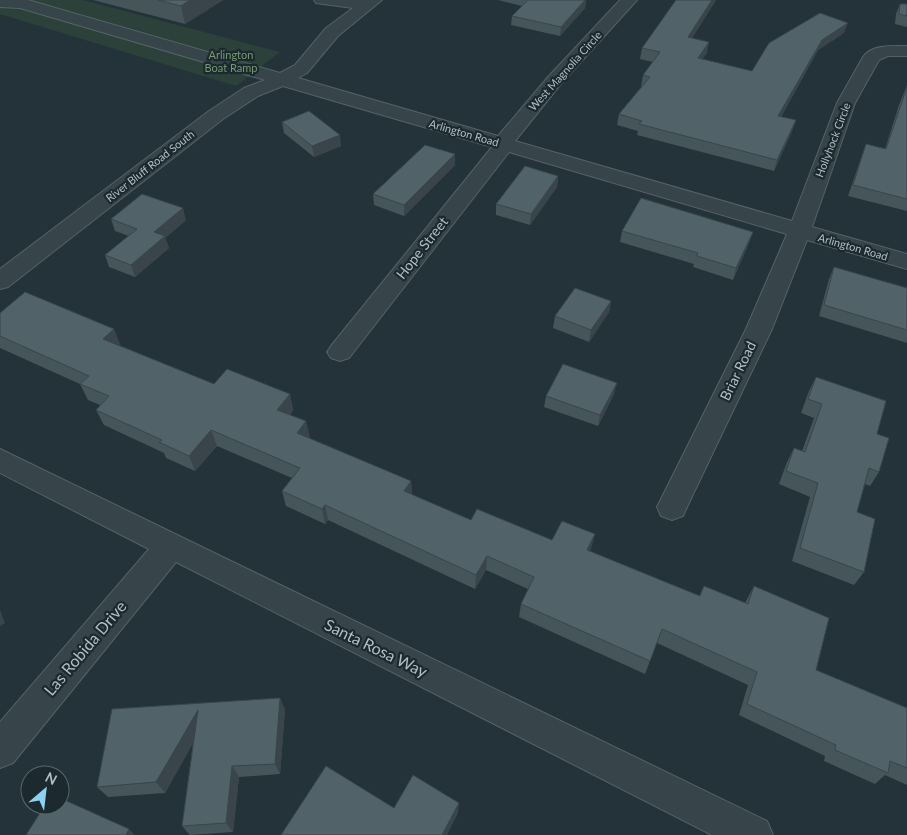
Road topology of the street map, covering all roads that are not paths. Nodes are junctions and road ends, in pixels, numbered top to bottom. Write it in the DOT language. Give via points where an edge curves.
graph roads {
  1 [pos="322,0"];
  2 [pos="629,0"];
  3 [pos="21,1"];
  4 [pos="0,2"];
  5 [pos="370,3"];
  6 [pos="907,51"];
  7 [pos="281,80"];
  8 [pos="504,145"];
  9 [pos="799,231"];
  10 [pos="907,262"];
  11 [pos="0,281"];
  12 [pos="340,352"];
  13 [pos="0,460"];
  14 [pos="672,507"];
  15 [pos="171,545"];
  16 [pos="0,750"];
  17 [pos="753,835"];
  1 -- 5 [label="street"];
  2 -- 8 [label="street, West Magnolia Circle" via="554,81 507,137"];
  3 -- 4 [label="street, Arlington Road"];
  3 -- 7 [label="street, Arlington Road"];
  5 -- 7 [label="street, River Bluff Road South" via="332,32 301,69"];
  6 -- 9 [label="street, Hollyhock Circle" via="885,51 872,57 846,103"];
  7 -- 8 [label="street, Arlington Road"];
  7 -- 11 [label="street, River Bluff Road South" via="251,92 216,115"];
  8 -- 9 [label="street, Arlington Road"];
  8 -- 12 [label="street, Hope Street"];
  9 -- 10 [label="street, Arlington Road"];
  9 -- 14 [label="street, Briar Road" via="759,329"];
  13 -- 15 [label="street, Santa Rosa Way"];
  15 -- 16 [label="street, Las Robida Drive"];
  15 -- 17 [label="street, Santa Rosa Way"];
}
